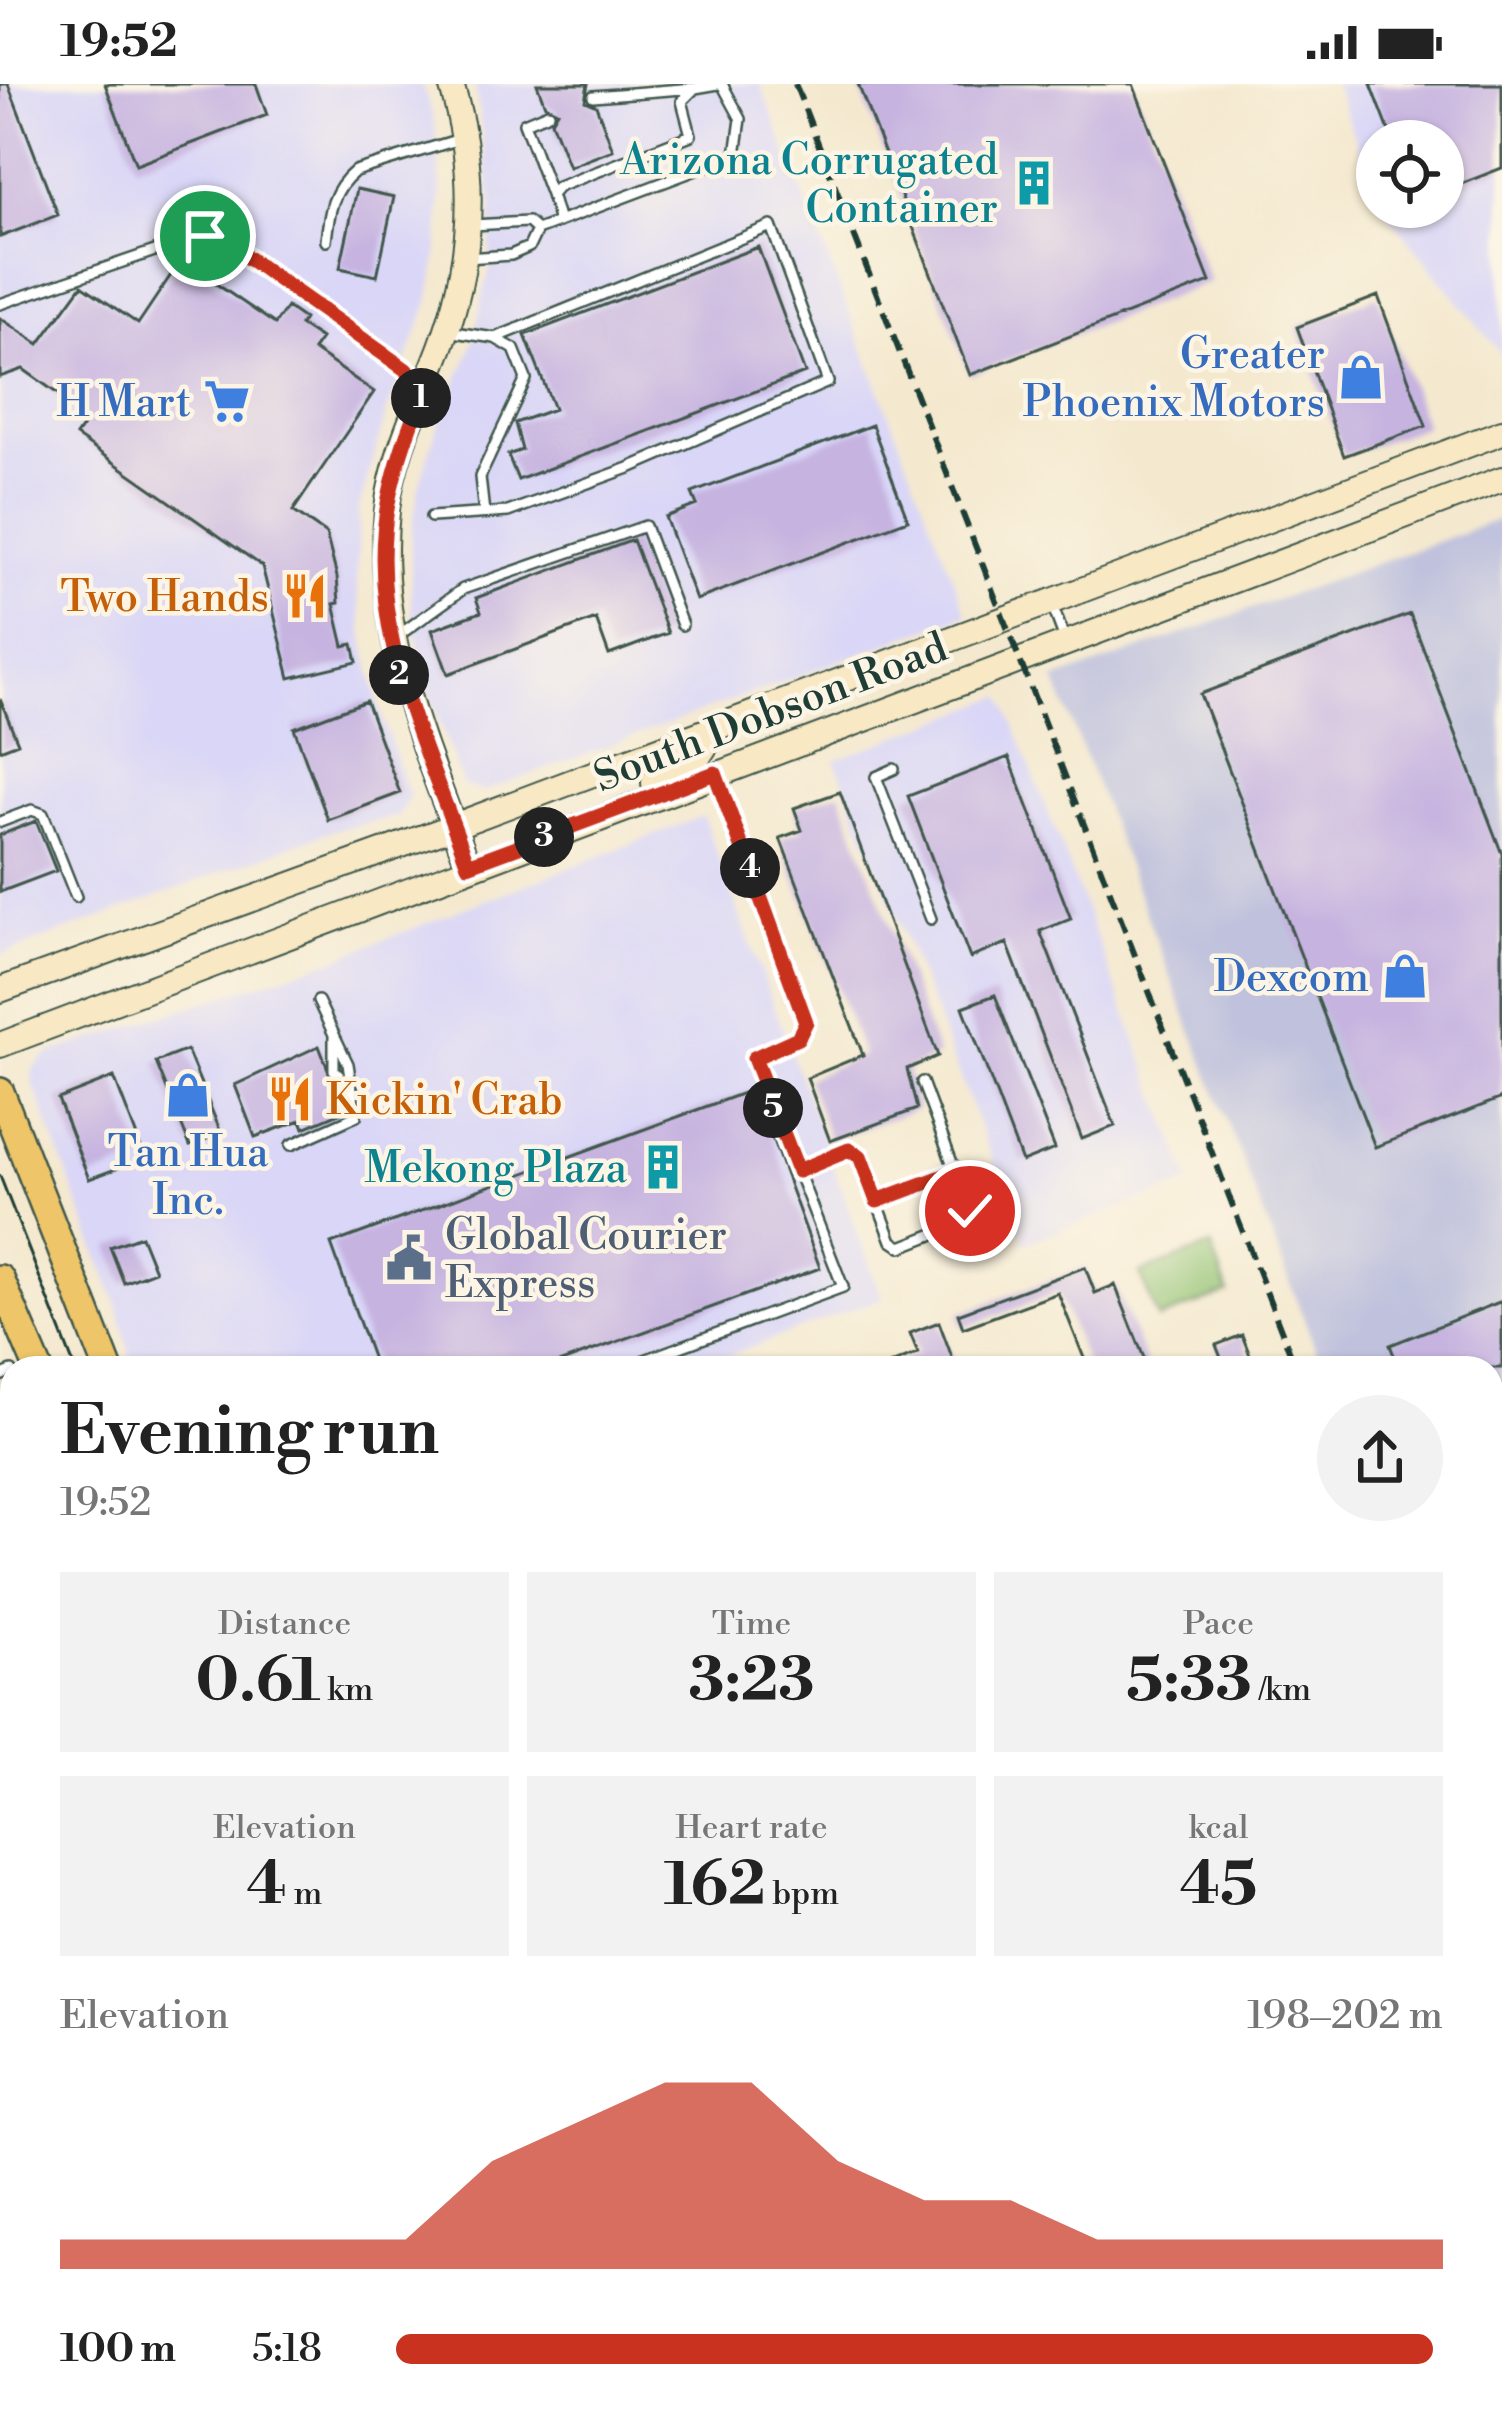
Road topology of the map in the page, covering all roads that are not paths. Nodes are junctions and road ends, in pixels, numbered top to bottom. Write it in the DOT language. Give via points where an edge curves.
graph roads {
  1 [pos="451,84"];
  2 [pos="720,84"];
  3 [pos="695,88"];
  4 [pos="592,96"];
  5 [pos="548,113"];
  6 [pos="465,137"];
  7 [pos="550,195"];
  8 [pos="559,222"];
  9 [pos="470,226"];
  10 [pos="532,226"];
  11 [pos="326,241"];
  12 [pos="466,258"];
  13 [pos="0,304"];
  14 [pos="447,331"];
  15 [pos="495,338"];
  16 [pos="426,384"];
  17 [pos="1502,432"];
  18 [pos="1502,479"];
  19 [pos="484,513"];
  20 [pos="431,517"];
  21 [pos="1051,602"];
  22 [pos="682,625"];
  23 [pos="391,638"];
  24 [pos="1066,642"];
  25 [pos="717,728"];
  26 [pos="894,769"];
  27 [pos="715,773"];
  28 [pos="655,795"];
  29 [pos="0,822"];
  30 [pos="454,826"];
  31 [pos="468,865"];
  32 [pos="76,897"];
  33 [pos="931,919"];
  34 [pos="0,990"];
  35 [pos="318,1001"];
  36 [pos="0,1045"];
  37 [pos="922,1082"];
  38 [pos="0,1092"];
  39 [pos="291,1145"];
  40 [pos="798,1171"];
  41 [pos="955,1172"];
  42 [pos="877,1201"];
  43 [pos="0,1279"];
  44 [pos="23,1356"];
  45 [pos="103,1356"];
  46 [pos="656,1356"];
  1 -- 6 [label="main road"];
  2 -- 3 [label="lane"];
  2 -- 8 [label="lane" via="740,119 736,155"];
  3 -- 4 [label="lane"];
  3 -- 7 [label="lane" via="682,101 691,135"];
  5 -- 7 [label="lane" via="524,123"];
  6 -- 9 [label="main road"];
  6 -- 11 [label="lane" via="355,171 330,206"];
  7 -- 8 [label="lane"];
  8 -- 10 [label="lane"];
  9 -- 10 [label="lane"];
  9 -- 12 [label="main road"];
  10 -- 12 [label="lane" via="529,247"];
  12 -- 14 [label="main road"];
  13 -- 16 [label="lane" via="184,242 220,238"];
  14 -- 15 [label="lane"];
  14 -- 16 [label="main road"];
  15 -- 19 [label="lane" via="514,349 526,379 480,477"];
  15 -- 19 [label="lane" via="771,226 828,382 629,468 508,512"];
  16 -- 23 [label="main road" via="386,514"];
  17 -- 21 [label="main road, South Dobson Road"];
  18 -- 24 [label="main road, South Dobson Road"];
  19 -- 20 [label="lane"];
  21 -- 24 [label="lane"];
  21 -- 25 [label="main road, South Dobson Road"];
  22 -- 23 [label="lane" via="645,526 463,589"];
  23 -- 30 [label="main road"];
  24 -- 27 [label="main road, South Dobson Road"];
  25 -- 28 [label="main road" via="699,756 662,773"];
  25 -- 30 [label="main road, South Dobson Road"];
  26 -- 33 [label="lane" via="876,777"];
  27 -- 28 [label="main road, South Dobson Road"];
  27 -- 40 [label="lane" via="806,1022 798,1038 754,1058"];
  28 -- 31 [label="main road, South Dobson Road"];
  29 -- 32 [label="lane" via="43,814"];
  30 -- 31 [label="main road"];
  30 -- 34 [label="main road, South Dobson Road"];
  31 -- 36 [label="main road, South Dobson Road"];
  35 -- 39 [label="lane" via="349,1064 356,1116"];
  37 -- 41 [label="lane"];
  38 -- 45 [label="main road"];
  40 -- 42 [label="lane" via="849,1150 860,1156"];
  40 -- 46 [label="lane" via="843,1287"];
  41 -- 42 [label="lane"];
  41 -- 42 [label="lane" via="970,1211 964,1222 902,1247"];
  43 -- 44 [label="main road"];
}
